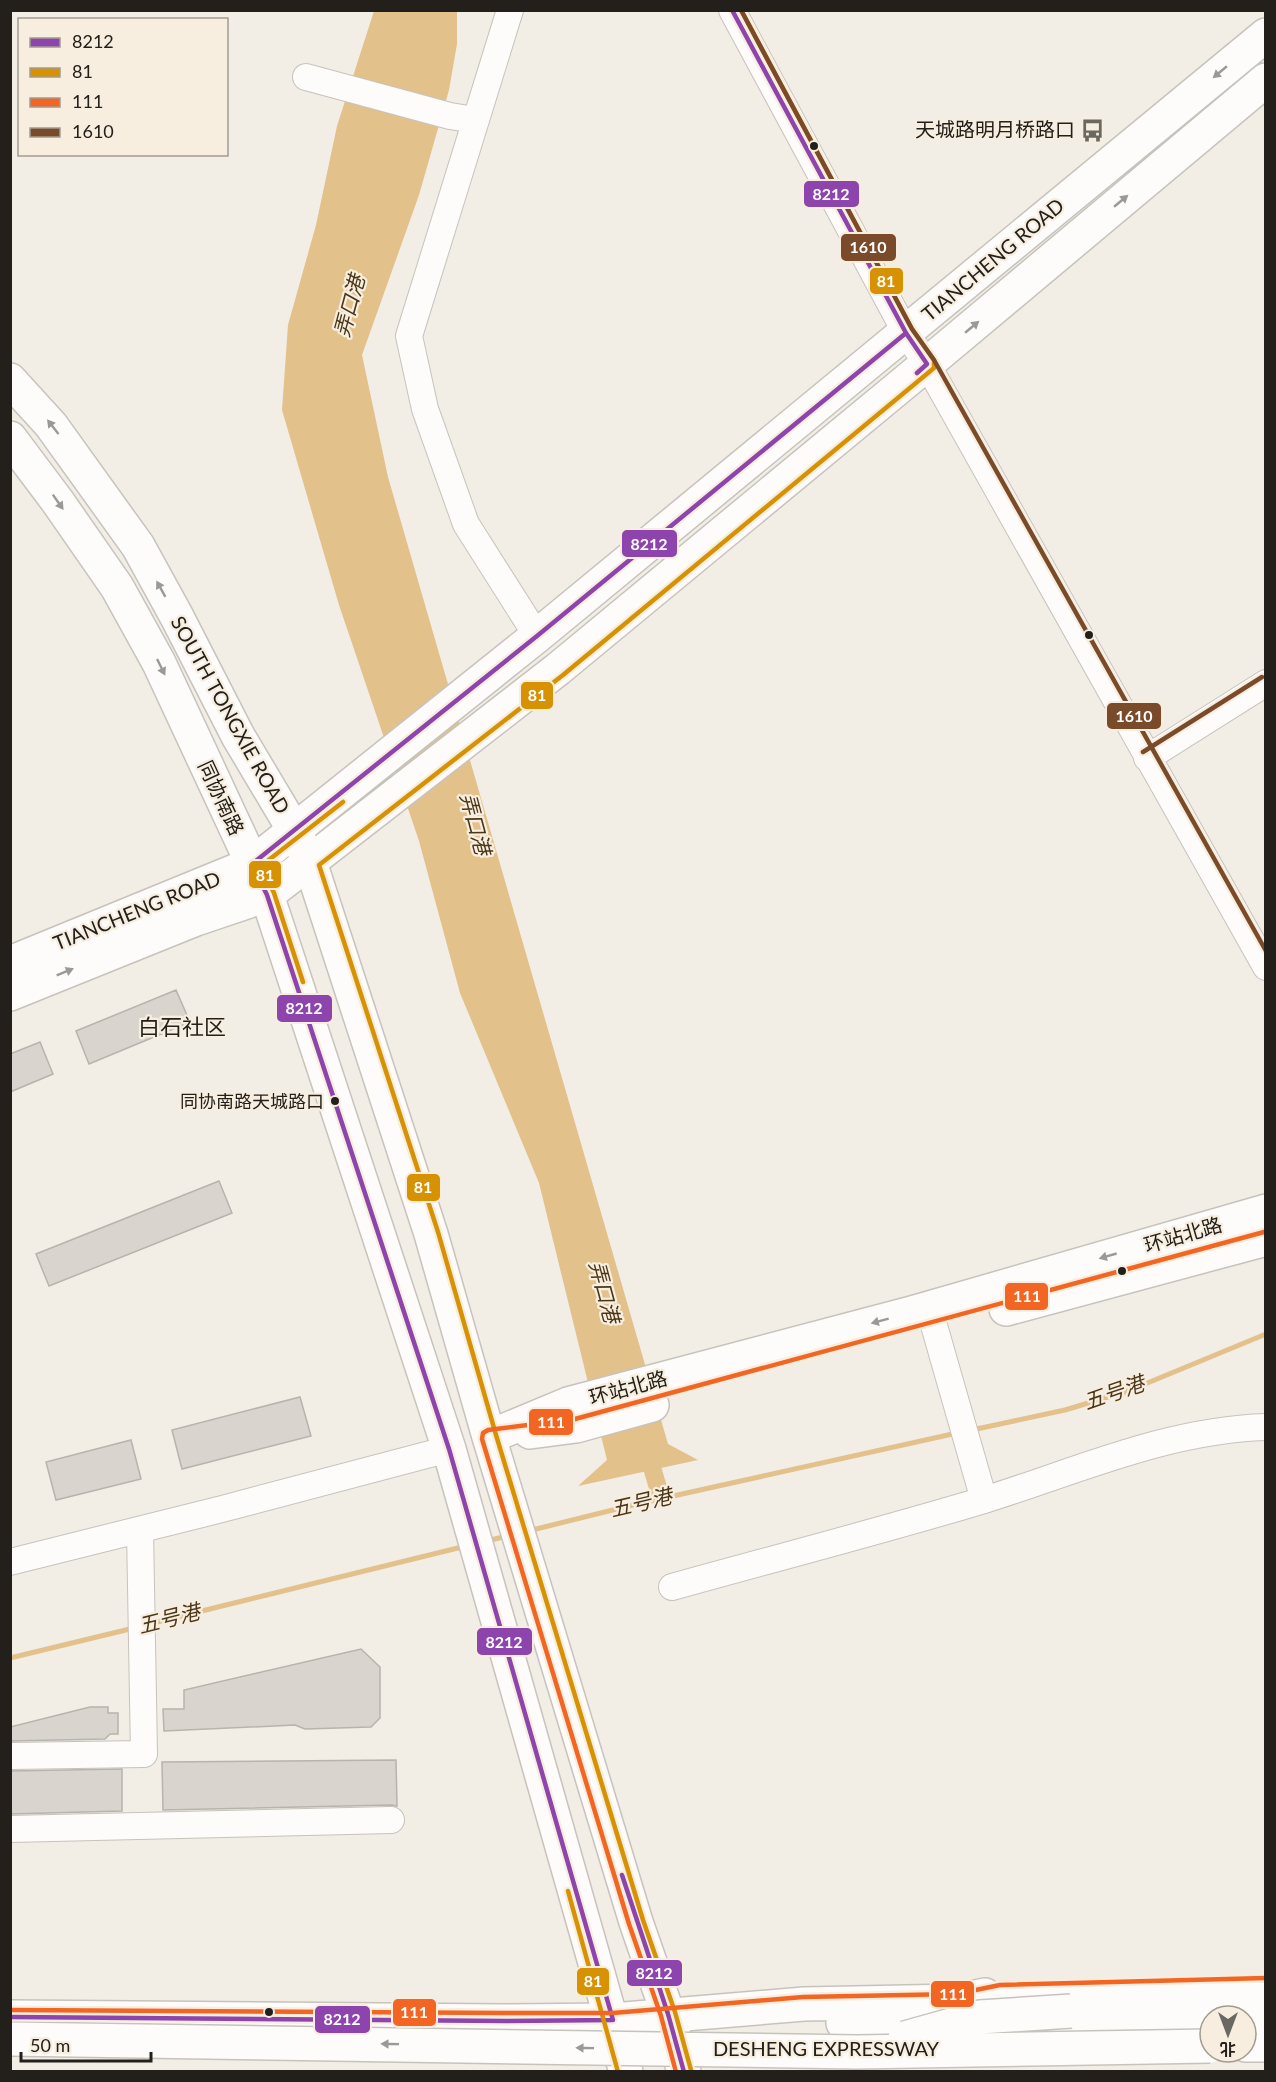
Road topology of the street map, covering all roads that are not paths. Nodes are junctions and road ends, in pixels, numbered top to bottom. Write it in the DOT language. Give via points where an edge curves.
graph roads {
  1 [pos="510,10"];
  2 [pos="732,10"];
  3 [pos="1266,35"];
  4 [pos="306,77"];
  5 [pos="1266,80"];
  6 [pos="462,118"];
  7 [pos="906,333"];
  8 [pos="927,364"];
  9 [pos="10,381"];
  10 [pos="10,438"];
  11 [pos="537,636"];
  12 [pos="1266,683"];
  13 [pos="1147,758"];
  14 [pos="294,830"];
  15 [pos="310,861"];
  16 [pos="252,864"];
  17 [pos="267,895"];
  18 [pos="10,963"];
  19 [pos="1266,967"];
  20 [pos="10,994"];
  21 [pos="1266,1211"];
  22 [pos="1266,1239"];
  23 [pos="935,1328"];
  24 [pos="1266,1427"];
  25 [pos="489,1437"];
  26 [pos="449,1449"];
  27 [pos="984,1500"];
  28 [pos="140,1530"];
  29 [pos="10,1562"];
  30 [pos="672,1587"];
  31 [pos="10,1755"];
  32 [pos="391,1820"];
  33 [pos="10,1829"];
  34 [pos="1266,1985"];
  35 [pos="1266,1999"];
  36 [pos="957,2001"];
  37 [pos="1266,2012"];
  38 [pos="668,2014"];
  39 [pos="10,2017"];
  40 [pos="613,2019"];
  41 [pos="1198,2029"];
  42 [pos="10,2039"];
  43 [pos="1198,2046"];
  44 [pos="857,2052"];
  45 [pos="626,2072"];
  46 [pos="684,2072"];
  1 -- 6 [label="street"];
  2 -- 7 [label="street"];
  3 -- 7 [label="main road, TIANCHENG ROAD, one-way"];
  4 -- 6 [label="street"];
  8 -- 5 [label="main road, TIANCHENG ROAD, one-way"];
  6 -- 11 [label="street" via="409,336 425,410 466,524"];
  7 -- 8 [label="street"];
  7 -- 11 [label="main road, TIANCHENG ROAD"];
  8 -- 13 [label="street"];
  8 -- 15 [label="main road, TIANCHENG ROAD" via="558,669"];
  14 -- 9 [label="main road, SOUTH TONGXIE ROAD, one-way" via="238,736 138,546 51,424"];
  10 -- 16 [label="main road, 同协南路, one-way" via="117,587 159,663"];
  11 -- 14 [label="main road, TIANCHENG ROAD"];
  12 -- 13 [label="street"];
  13 -- 19 [label="street"];
  14 -- 15 [label="main road, SOUTH TONGXIE ROAD"];
  14 -- 16 [label="main road, TIANCHENG ROAD"];
  15 -- 17 [label="main road, TIANCHENG ROAD"];
  15 -- 25 [label="main road, SOUTH TONGXIE ROAD" via="431,1234"];
  16 -- 17 [label="main road, 同协南路"];
  16 -- 18 [label="main road, TIANCHENG ROAD"];
  20 -- 17 [label="main road, TIANCHENG ROAD, one-way" via="195,919"];
  17 -- 26 [label="main road, 同协南路"];
  21 -- 23 [label="main road, 环站北路, one-way"];
  22 -- 23 [label="main road, 环站北路"];
  23 -- 25 [label="main road, 环站北路" via="680,1386"];
  23 -- 27 [label="street"];
  24 -- 27 [label="street" via="1231,1428 1135,1449"];
  25 -- 38 [label="main road, SOUTH TONGXIE ROAD" via="636,1922"];
  26 -- 28 [label="street"];
  26 -- 40 [label="main road, 同协南路"];
  27 -- 30 [label="street"];
  28 -- 29 [label="street"];
  28 -- 31 [label="street" via="144,1754"];
  32 -- 33 [label="street"];
  34 -- 36 [label="main road" via="1000,1992"];
  35 -- 36 [label="main road"];
  36 -- 38 [label="main road" via="804,2004"];
  37 -- 44 [label="main road, bridge" via="1071,2012 980,2017"];
  38 -- 40 [label="main road"];
  38 -- 41 [label="main road" via="987,2031"];
  38 -- 46 [label="main road, SOUTH TONGXIE ROAD"];
  39 -- 40 [label="main road"];
  40 -- 45 [label="main road, 同协南路"];
  44 -- 42 [label="main road, DESHENG EXPRESSWAY, one-way, bridge"];
  43 -- 44 [label="main road, DESHENG EXPRESSWAY, bridge"];
}
